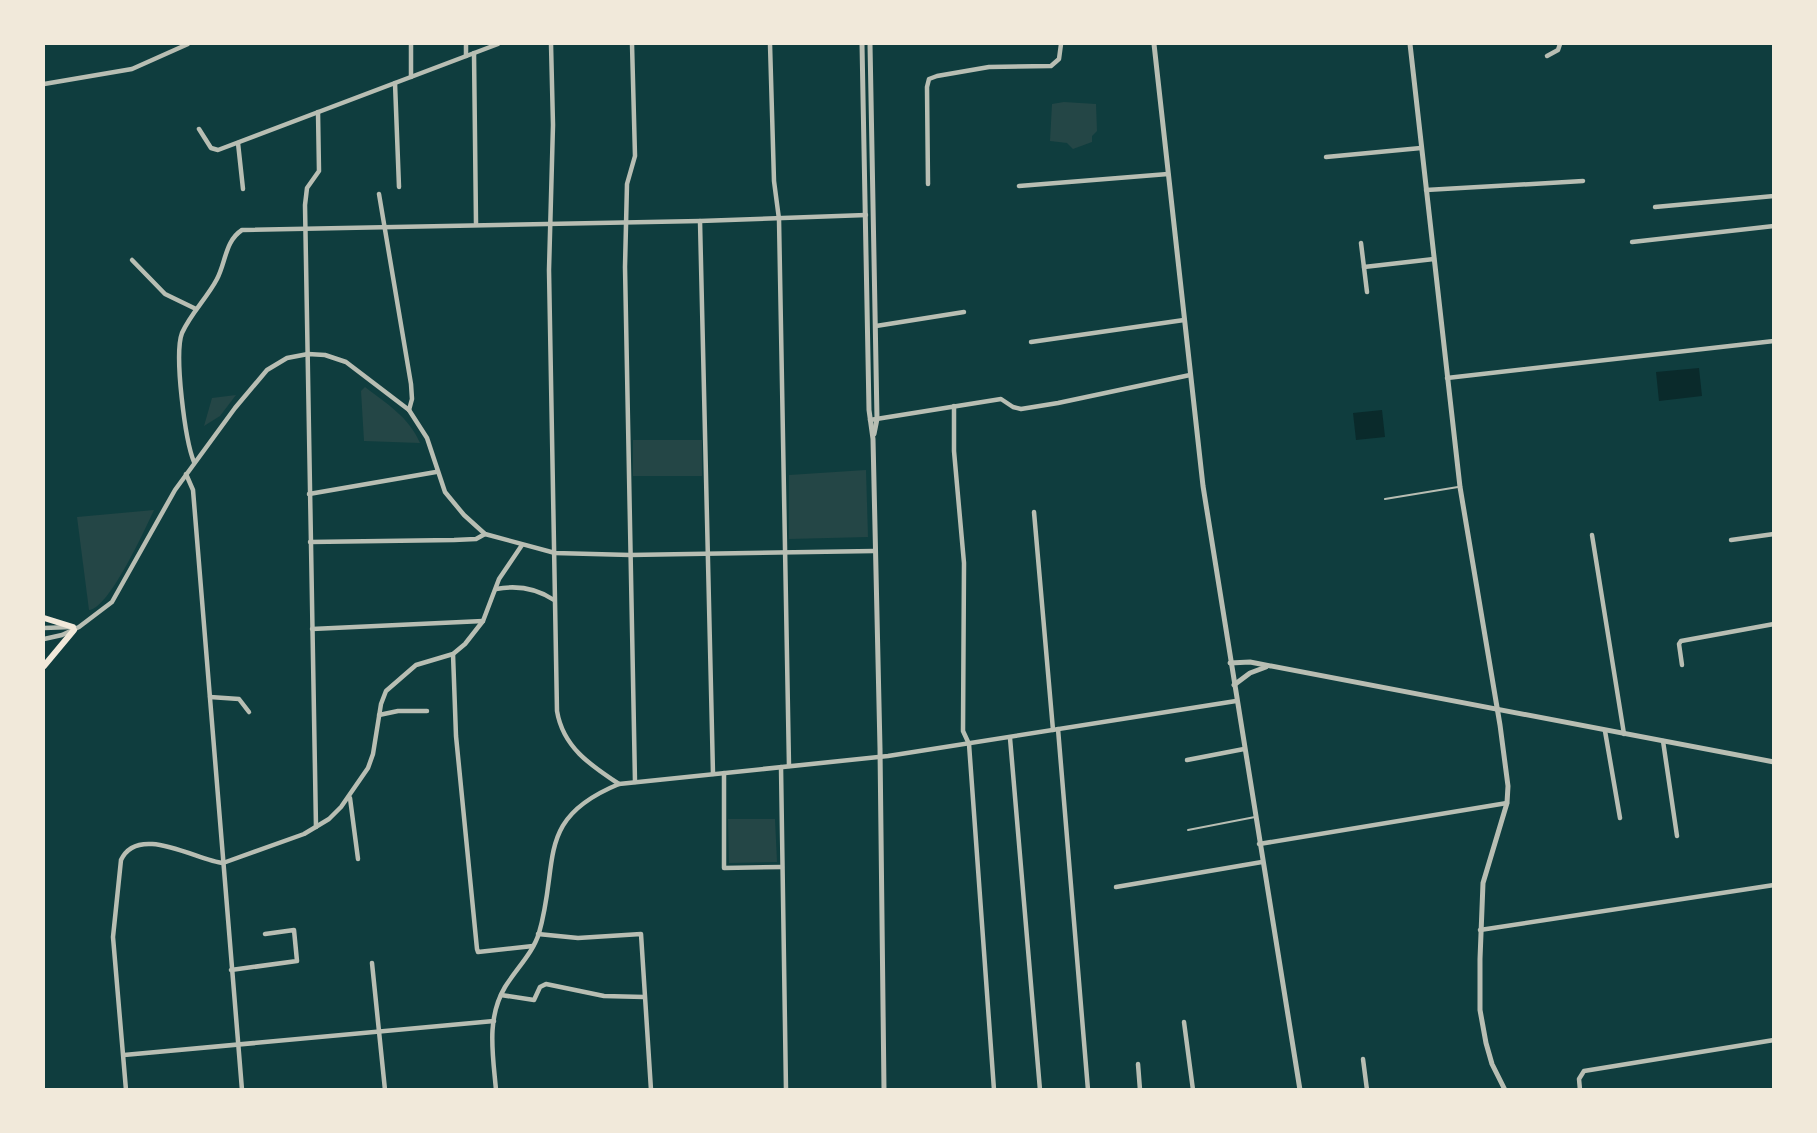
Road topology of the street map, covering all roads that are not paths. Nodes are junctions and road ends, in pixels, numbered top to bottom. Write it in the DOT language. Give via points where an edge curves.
graph roads {
  1 [pos="188,44"];
  2 [pos="411,44"];
  3 [pos="466,44"];
  4 [pos="498,44"];
  5 [pos="552,44"];
  6 [pos="633,44"];
  7 [pos="770,44"];
  8 [pos="862,44"];
  9 [pos="870,44"];
  10 [pos="1061,44"];
  11 [pos="1154,44"];
  12 [pos="1410,44"];
  13 [pos="1560,44"];
  14 [pos="474,53"];
  15 [pos="466,56"];
  16 [pos="1547,56"];
  17 [pos="411,77"];
  18 [pos="395,83"];
  19 [pos="44,84"];
  20 [pos="318,112"];
  21 [pos="199,129"];
  22 [pos="238,143"];
  23 [pos="1421,148"];
  24 [pos="1326,157"];
  25 [pos="1168,174"];
  26 [pos="1583,181"];
  27 [pos="928,184"];
  28 [pos="1019,186"];
  29 [pos="399,187"];
  30 [pos="243,189"];
  31 [pos="1426,190"];
  32 [pos="379,194"];
  33 [pos="1773,196"];
  34 [pos="1655,207"];
  35 [pos="866,214"];
  36 [pos="778,219"];
  37 [pos="700,221"];
  38 [pos="551,222"];
  39 [pos="626,222"];
  40 [pos="476,224"];
  41 [pos="385,226"];
  42 [pos="1773,226"];
  43 [pos="307,227"];
  44 [pos="1632,242"];
  45 [pos="1361,243"];
  46 [pos="1434,259"];
  47 [pos="132,260"];
  48 [pos="1365,267"];
  49 [pos="876,271"];
  50 [pos="867,272"];
  51 [pos="1367,292"];
  52 [pos="196,309"];
  53 [pos="964,312"];
  54 [pos="1184,320"];
  55 [pos="876,326"];
  56 [pos="1773,341"];
  57 [pos="1030,342"];
  58 [pos="308,354"];
  59 [pos="1190,375"];
  60 [pos="1447,378"];
  61 [pos="954,406"];
  62 [pos="409,410"];
  63 [pos="877,419"];
  64 [pos="870,420"];
  65 [pos="873,439"];
  66 [pos="194,462"];
  67 [pos="436,472"];
  68 [pos="186,474"];
  69 [pos="1460,487"];
  70 [pos="309,494"];
  71 [pos="1385,499"];
  72 [pos="1034,512"];
  73 [pos="485,534"];
  74 [pos="1773,534"];
  75 [pos="1592,535"];
  76 [pos="1731,540"];
  77 [pos="310,542"];
  78 [pos="522,545"];
  79 [pos="874,551"];
  80 [pos="555,553"];
  81 [pos="785,553"];
  82 [pos="709,554"];
  83 [pos="630,555"];
  84 [pos="496,589"];
  85 [pos="554,600"];
  86 [pos="44,618"];
  87 [pos="483,621"];
  88 [pos="1773,624"];
  89 [pos="44,628"];
  90 [pos="74,628"];
  91 [pos="312,628"];
  92 [pos="44,639"];
  93 [pos="453,654"];
  94 [pos="1230,663"];
  95 [pos="1682,665"];
  96 [pos="44,666"];
  97 [pos="1267,666"];
  98 [pos="1234,685"];
  99 [pos="210,697"];
  100 [pos="1236,701"];
  101 [pos="1497,710"];
  102 [pos="427,711"];
  103 [pos="249,712"];
  104 [pos="379,715"];
  105 [pos="1055,730"];
  106 [pos="1605,730"];
  107 [pos="1624,734"];
  108 [pos="1010,738"];
  109 [pos="1663,741"];
  110 [pos="969,744"];
  111 [pos="1244,748"];
  112 [pos="879,757"];
  113 [pos="1187,760"];
  114 [pos="1773,762"];
  115 [pos="789,766"];
  116 [pos="781,767"];
  117 [pos="724,773"];
  118 [pos="713,774"];
  119 [pos="634,782"];
  120 [pos="619,784"];
  121 [pos="350,798"];
  122 [pos="1507,803"];
  123 [pos="1255,817"];
  124 [pos="1620,818"];
  125 [pos="316,827"];
  126 [pos="1188,830"];
  127 [pos="1677,836"];
  128 [pos="1260,844"];
  129 [pos="358,859"];
  130 [pos="1262,862"];
  131 [pos="223,863"];
  132 [pos="782,867"];
  133 [pos="1773,885"];
  134 [pos="1116,887"];
  135 [pos="1480,930"];
  136 [pos="265,934"];
  137 [pos="538,934"];
  138 [pos="533,946"];
  139 [pos="372,963"];
  140 [pos="231,970"];
  141 [pos="501,995"];
  142 [pos="644,997"];
  143 [pos="494,1021"];
  144 [pos="1184,1022"];
  145 [pos="380,1032"];
  146 [pos="1773,1040"];
  147 [pos="238,1045"];
  148 [pos="123,1055"];
  149 [pos="1363,1059"];
  150 [pos="1138,1064"];
  151 [pos="126,1089"];
  152 [pos="242,1089"];
  153 [pos="385,1089"];
  154 [pos="496,1089"];
  155 [pos="651,1089"];
  156 [pos="786,1089"];
  157 [pos="884,1089"];
  158 [pos="994,1089"];
  159 [pos="1041,1089"];
  160 [pos="1088,1089"];
  161 [pos="1140,1089"];
  162 [pos="1193,1089"];
  163 [pos="1300,1089"];
  164 [pos="1367,1089"];
  165 [pos="1505,1089"];
  166 [pos="1580,1089"];
  1 -- 19 [label="street" via="132,69"];
  2 -- 17 [label="street"];
  3 -- 15 [label="street"];
  4 -- 14 [label="street"];
  5 -- 38 [label="street"];
  6 -- 39 [label="street" via="635,156 627,184"];
  7 -- 36 [label="street"];
  8 -- 35 [label="street"];
  9 -- 49 [label="street"];
  10 -- 27 [label="street" via="1060,57 1051,66 989,67 930,80"];
  11 -- 25 [label="street"];
  12 -- 23 [label="street"];
  13 -- 16 [label="street" via="1558,50"];
  14 -- 15 [label="street"];
  14 -- 40 [label="street"];
  15 -- 17 [label="street"];
  17 -- 18 [label="street"];
  18 -- 20 [label="street"];
  18 -- 29 [label="street"];
  20 -- 22 [label="street"];
  20 -- 43 [label="street" via="320,168 306,192"];
  21 -- 22 [label="street" via="213,149"];
  22 -- 30 [label="street"];
  23 -- 24 [label="street"];
  23 -- 31 [label="street"];
  25 -- 28 [label="street"];
  25 -- 54 [label="street"];
  26 -- 31 [label="street"];
  31 -- 46 [label="street"];
  32 -- 41 [label="street"];
  33 -- 34 [label="street"];
  35 -- 36 [label="street"];
  35 -- 50 [label="street"];
  36 -- 37 [label="street"];
  36 -- 81 [label="street"];
  37 -- 39 [label="street"];
  37 -- 82 [label="street"];
  38 -- 39 [label="street"];
  38 -- 40 [label="street"];
  38 -- 80 [label="street"];
  39 -- 83 [label="street"];
  40 -- 41 [label="street"];
  41 -- 43 [label="street"];
  41 -- 62 [label="street" via="411,384"];
  42 -- 44 [label="street"];
  43 -- 52 [label="street" via="238,232 229,244 216,281"];
  43 -- 58 [label="street"];
  45 -- 48 [label="street"];
  46 -- 48 [label="street"];
  46 -- 60 [label="street"];
  47 -- 52 [label="street" via="165,294"];
  48 -- 51 [label="street"];
  49 -- 50 [label="street"];
  49 -- 55 [label="street"];
  50 -- 64 [label="street"];
  52 -- 66 [label="street" via="180,346 188,440"];
  53 -- 55 [label="street"];
  54 -- 57 [label="street"];
  54 -- 59 [label="street"];
  55 -- 63 [label="street"];
  56 -- 60 [label="street"];
  58 -- 62 [label="street" via="346,362"];
  58 -- 66 [label="street" via="287,358 267,370"];
  58 -- 70 [label="street"];
  59 -- 61 [label="street" via="1021,409 1000,399"];
  59 -- 94 [label="street"];
  60 -- 69 [label="street"];
  61 -- 63 [label="street"];
  61 -- 110 [label="street" via="964,563 963,731"];
  62 -- 67 [label="street" via="426,438"];
  63 -- 64 [label="street"];
  63 -- 65 [label="street"];
  64 -- 65 [label="street"];
  65 -- 79 [label="street"];
  66 -- 68 [label="street"];
  67 -- 70 [label="street"];
  67 -- 73 [label="street" via="454,504"];
  68 -- 90 [label="street" via="112,602"];
  68 -- 99 [label="street" via="193,490"];
  69 -- 71 [label="lane"];
  69 -- 101 [label="street"];
  70 -- 77 [label="street"];
  72 -- 105 [label="street"];
  73 -- 77 [label="street" via="476,539"];
  73 -- 78 [label="street"];
  74 -- 76 [label="street"];
  75 -- 107 [label="street"];
  77 -- 91 [label="street"];
  78 -- 80 [label="street"];
  78 -- 84 [label="street" via="503,571"];
  79 -- 81 [label="street"];
  79 -- 112 [label="street"];
  80 -- 83 [label="street"];
  80 -- 85 [label="street"];
  81 -- 82 [label="street"];
  81 -- 115 [label="street"];
  82 -- 83 [label="street"];
  82 -- 118 [label="street"];
  83 -- 119 [label="street"];
  84 -- 85 [label="street" via="529,588"];
  84 -- 87 [label="street"];
  85 -- 120 [label="street" via="559,722 578,754"];
  86 -- 90 [label="main road"];
  87 -- 91 [label="street"];
  87 -- 93 [label="street"];
  88 -- 95 [label="street" via="1681,641"];
  89 -- 90 [label="street"];
  90 -- 92 [label="street"];
  90 -- 96 [label="main road"];
  91 -- 125 [label="street"];
  93 -- 104 [label="street" via="405,673 386,691"];
  93 -- 138 [label="street" via="456,736 478,952"];
  94 -- 97 [label="street" via="1246,661"];
  94 -- 98 [label="street"];
  97 -- 98 [label="street"];
  97 -- 101 [label="street"];
  98 -- 100 [label="street"];
  99 -- 103 [label="street" via="239,699"];
  99 -- 131 [label="street"];
  100 -- 105 [label="street"];
  100 -- 111 [label="street"];
  101 -- 106 [label="street"];
  101 -- 122 [label="street"];
  102 -- 104 [label="street"];
  104 -- 121 [label="street" via="374,754"];
  105 -- 108 [label="street"];
  105 -- 160 [label="street"];
  106 -- 107 [label="street"];
  106 -- 124 [label="street"];
  107 -- 109 [label="street"];
  108 -- 110 [label="street"];
  108 -- 159 [label="street"];
  109 -- 114 [label="street"];
  109 -- 127 [label="street"];
  110 -- 112 [label="street"];
  110 -- 158 [label="street"];
  111 -- 113 [label="street"];
  111 -- 123 [label="street"];
  112 -- 115 [label="street"];
  112 -- 157 [label="street"];
  115 -- 116 [label="street"];
  116 -- 117 [label="street"];
  116 -- 132 [label="street"];
  117 -- 118 [label="street"];
  117 -- 132 [label="street" via="724,868"];
  118 -- 119 [label="street"];
  119 -- 120 [label="street"];
  120 -- 137 [label="street" via="591,797 564,821 554,851"];
  121 -- 125 [label="street"];
  121 -- 129 [label="street"];
  122 -- 128 [label="street"];
  122 -- 135 [label="street" via="1483,883"];
  123 -- 126 [label="lane"];
  123 -- 128 [label="street"];
  125 -- 131 [label="street"];
  128 -- 130 [label="street"];
  130 -- 134 [label="street"];
  130 -- 163 [label="street"];
  131 -- 140 [label="street"];
  131 -- 148 [label="street" via="168,845 134,847 125,852 113,937"];
  132 -- 156 [label="street"];
  133 -- 135 [label="street"];
  135 -- 165 [label="street" via="1480,1010 1492,1064"];
  136 -- 140 [label="street" via="294,930 297,961"];
  137 -- 138 [label="street"];
  137 -- 142 [label="street" via="578,938 640,934"];
  138 -- 141 [label="street"];
  139 -- 145 [label="street"];
  140 -- 147 [label="street"];
  141 -- 142 [label="street" via="534,1000 546,984 604,996"];
  141 -- 143 [label="street"];
  142 -- 155 [label="street"];
  143 -- 145 [label="street"];
  143 -- 154 [label="street"];
  144 -- 162 [label="street"];
  145 -- 147 [label="street"];
  145 -- 153 [label="street"];
  146 -- 166 [label="street" via="1584,1071 1579,1079"];
  147 -- 148 [label="street"];
  147 -- 152 [label="street"];
  148 -- 151 [label="street"];
  149 -- 164 [label="street"];
  150 -- 161 [label="street"];
}
